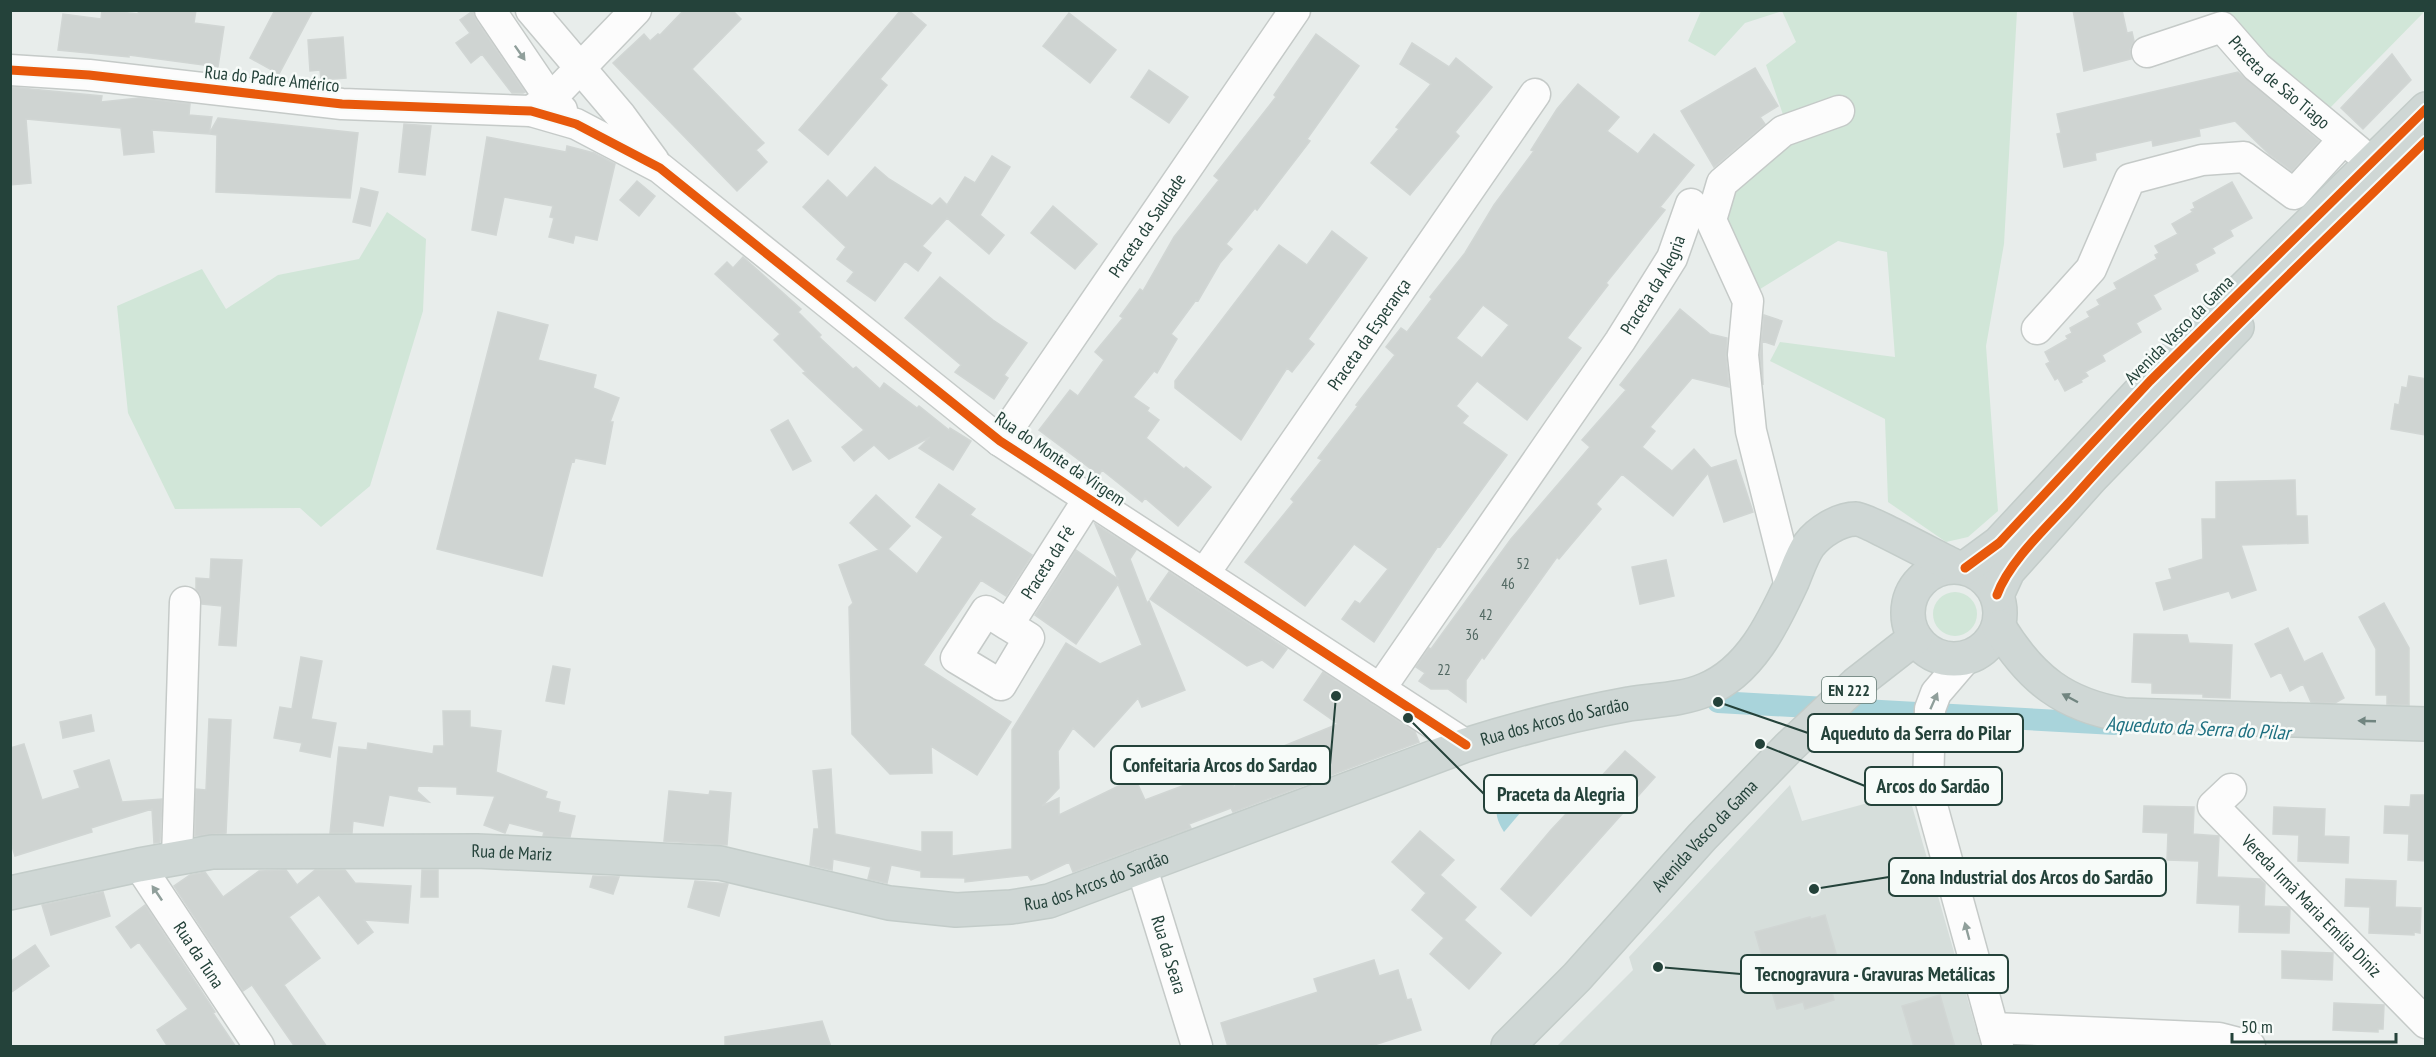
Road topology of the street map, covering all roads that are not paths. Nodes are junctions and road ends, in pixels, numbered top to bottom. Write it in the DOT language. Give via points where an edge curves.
graph roads {
  1 [pos="490,10"];
  2 [pos="531,10"];
  3 [pos="636,10"];
  4 [pos="1295,10"];
  5 [pos="2147,52"];
  6 [pos="580,69"];
  7 [pos="10,70"];
  8 [pos="1535,94"];
  9 [pos="540,104"];
  10 [pos="2426,109"];
  11 [pos="1839,111"];
  12 [pos="2343,140"];
  13 [pos="2426,141"];
  14 [pos="2373,161"];
  15 [pos="660,168"];
  16 [pos="2294,194"];
  17 [pos="1691,204"];
  18 [pos="2321,213"];
  19 [pos="2037,328"];
  20 [pos="1000,441"];
  21 [pos="1089,498"];
  22 [pos="1857,519"];
  23 [pos="1960,567"];
  24 [pos="1204,574"];
  25 [pos="1790,586"];
  26 [pos="1913,591"];
  27 [pos="1997,595"];
  28 [pos="185,602"];
  29 [pos="1008,625"];
  30 [pos="1999,627"];
  31 [pos="1915,638"];
  32 [pos="1966,658"];
  33 [pos="1380,689"];
  34 [pos="2426,724"];
  35 [pos="1466,745"];
  36 [pos="2231,789"];
  37 [pos="177,859"];
  38 [pos="139,865"];
  39 [pos="1141,866"];
  40 [pos="10,893"];
  41 [pos="1011,907"];
  42 [pos="2426,1023"];
  43 [pos="1996,1037"];
  44 [pos="2203,1042"];
  45 [pos="259,1047"];
  46 [pos="1197,1047"];
  47 [pos="1508,1047"];
  48 [pos="2250,1047"];
  1 -- 9 [label="street, one-way"];
  2 -- 6 [label="street"];
  3 -- 6 [label="street"];
  4 -- 20 [label="street, Praceta da Saudade"];
  5 -- 12 [label="street, Praceta de São Tiago" via="2222,27 2257,67"];
  6 -- 9 [label="street"];
  6 -- 15 [label="street"];
  7 -- 9 [label="street, Rua do Padre Américo" via="90,75 342,104"];
  8 -- 24 [label="street, Praceta da Esperança"];
  9 -- 15 [label="street"];
  10 -- 14 [label="main road, Avenida Vasco da Gama"];
  11 -- 25 [label="street" via="1783,131 1722,183 1712,220 1748,301 1743,356 1751,431"];
  12 -- 14 [label="street, Praceta de São Tiago"];
  12 -- 16 [label="street"];
  13 -- 27 [label="main road" via="2091,478 2008,571"];
  14 -- 18 [label="main road, Avenida Vasco da Gama"];
  15 -- 20 [label="street, Rua do Monte da Virgem"];
  16 -- 18 [label="street"];
  16 -- 19 [label="street" via="2244,156 2202,160 2130,179 2091,269"];
  17 -- 33 [label="street, Praceta da Alegria" via="1672,258 1620,341"];
  18 -- 23 [label="main road, Avenida Vasco da Gama" via="2150,381 1999,543"];
  20 -- 21 [label="street, Rua do Monte da Virgem"];
  21 -- 24 [label="street, Rua do Monte da Virgem"];
  21 -- 29 [label="street, Praceta da Fé"];
  22 -- 23 [label="main road"];
  22 -- 25 [label="main road, Rua dos Arcos do Sardão" via="1837,523 1822,532 1809,546"];
  22 -- 26 [label="main road" via="1900,561"];
  23 -- 26 [label="main road, Avenida Vasco da Gama" via="1930,573"];
  23 -- 27 [label="main road" via="1984,577"];
  24 -- 33 [label="street, Rua do Monte da Virgem"];
  25 -- 35 [label="main road, Rua dos Arcos do Sardão" via="1751,654 1731,674 1706,690 1525,726"];
  26 -- 31 [label="main road" via="1908,620"];
  27 -- 30 [label="main road"];
  28 -- 37 [label="street"];
  30 -- 32 [label="main road" via="1992,641"];
  34 -- 30 [label="main road, one-way" via="2124,715 2097,710 2069,698 2025,666"];
  31 -- 32 [label="main road" via="1937,657"];
  31 -- 47 [label="main road, Avenida Vasco da Gama / EN 222" via="1856,684 1788,747"];
  43 -- 32 [label="street, one-way" via="1928,790 1930,709 1936,693"];
  33 -- 35 [label="street, Rua do Monte da Virgem"];
  35 -- 39 [label="main road, Rua dos Arcos do Sardão"];
  36 -- 42 [label="street, Vereda Irmã Maria Emília Diniz" via="2213,806"];
  37 -- 38 [label="main road, Rua de Mariz"];
  37 -- 41 [label="main road, Rua de Mariz" via="212,852 477,851 720,863 889,903 956,910"];
  38 -- 40 [label="main road, Rua de Mariz"];
  45 -- 38 [label="street, Rua da Tuna, one-way"];
  39 -- 41 [label="main road, Rua dos Arcos do Sardão" via="1049,901"];
  39 -- 46 [label="street, Rua da Seara"];
  43 -- 44 [label="street"];
  44 -- 48 [label="street" via="2219,1038"];
}
